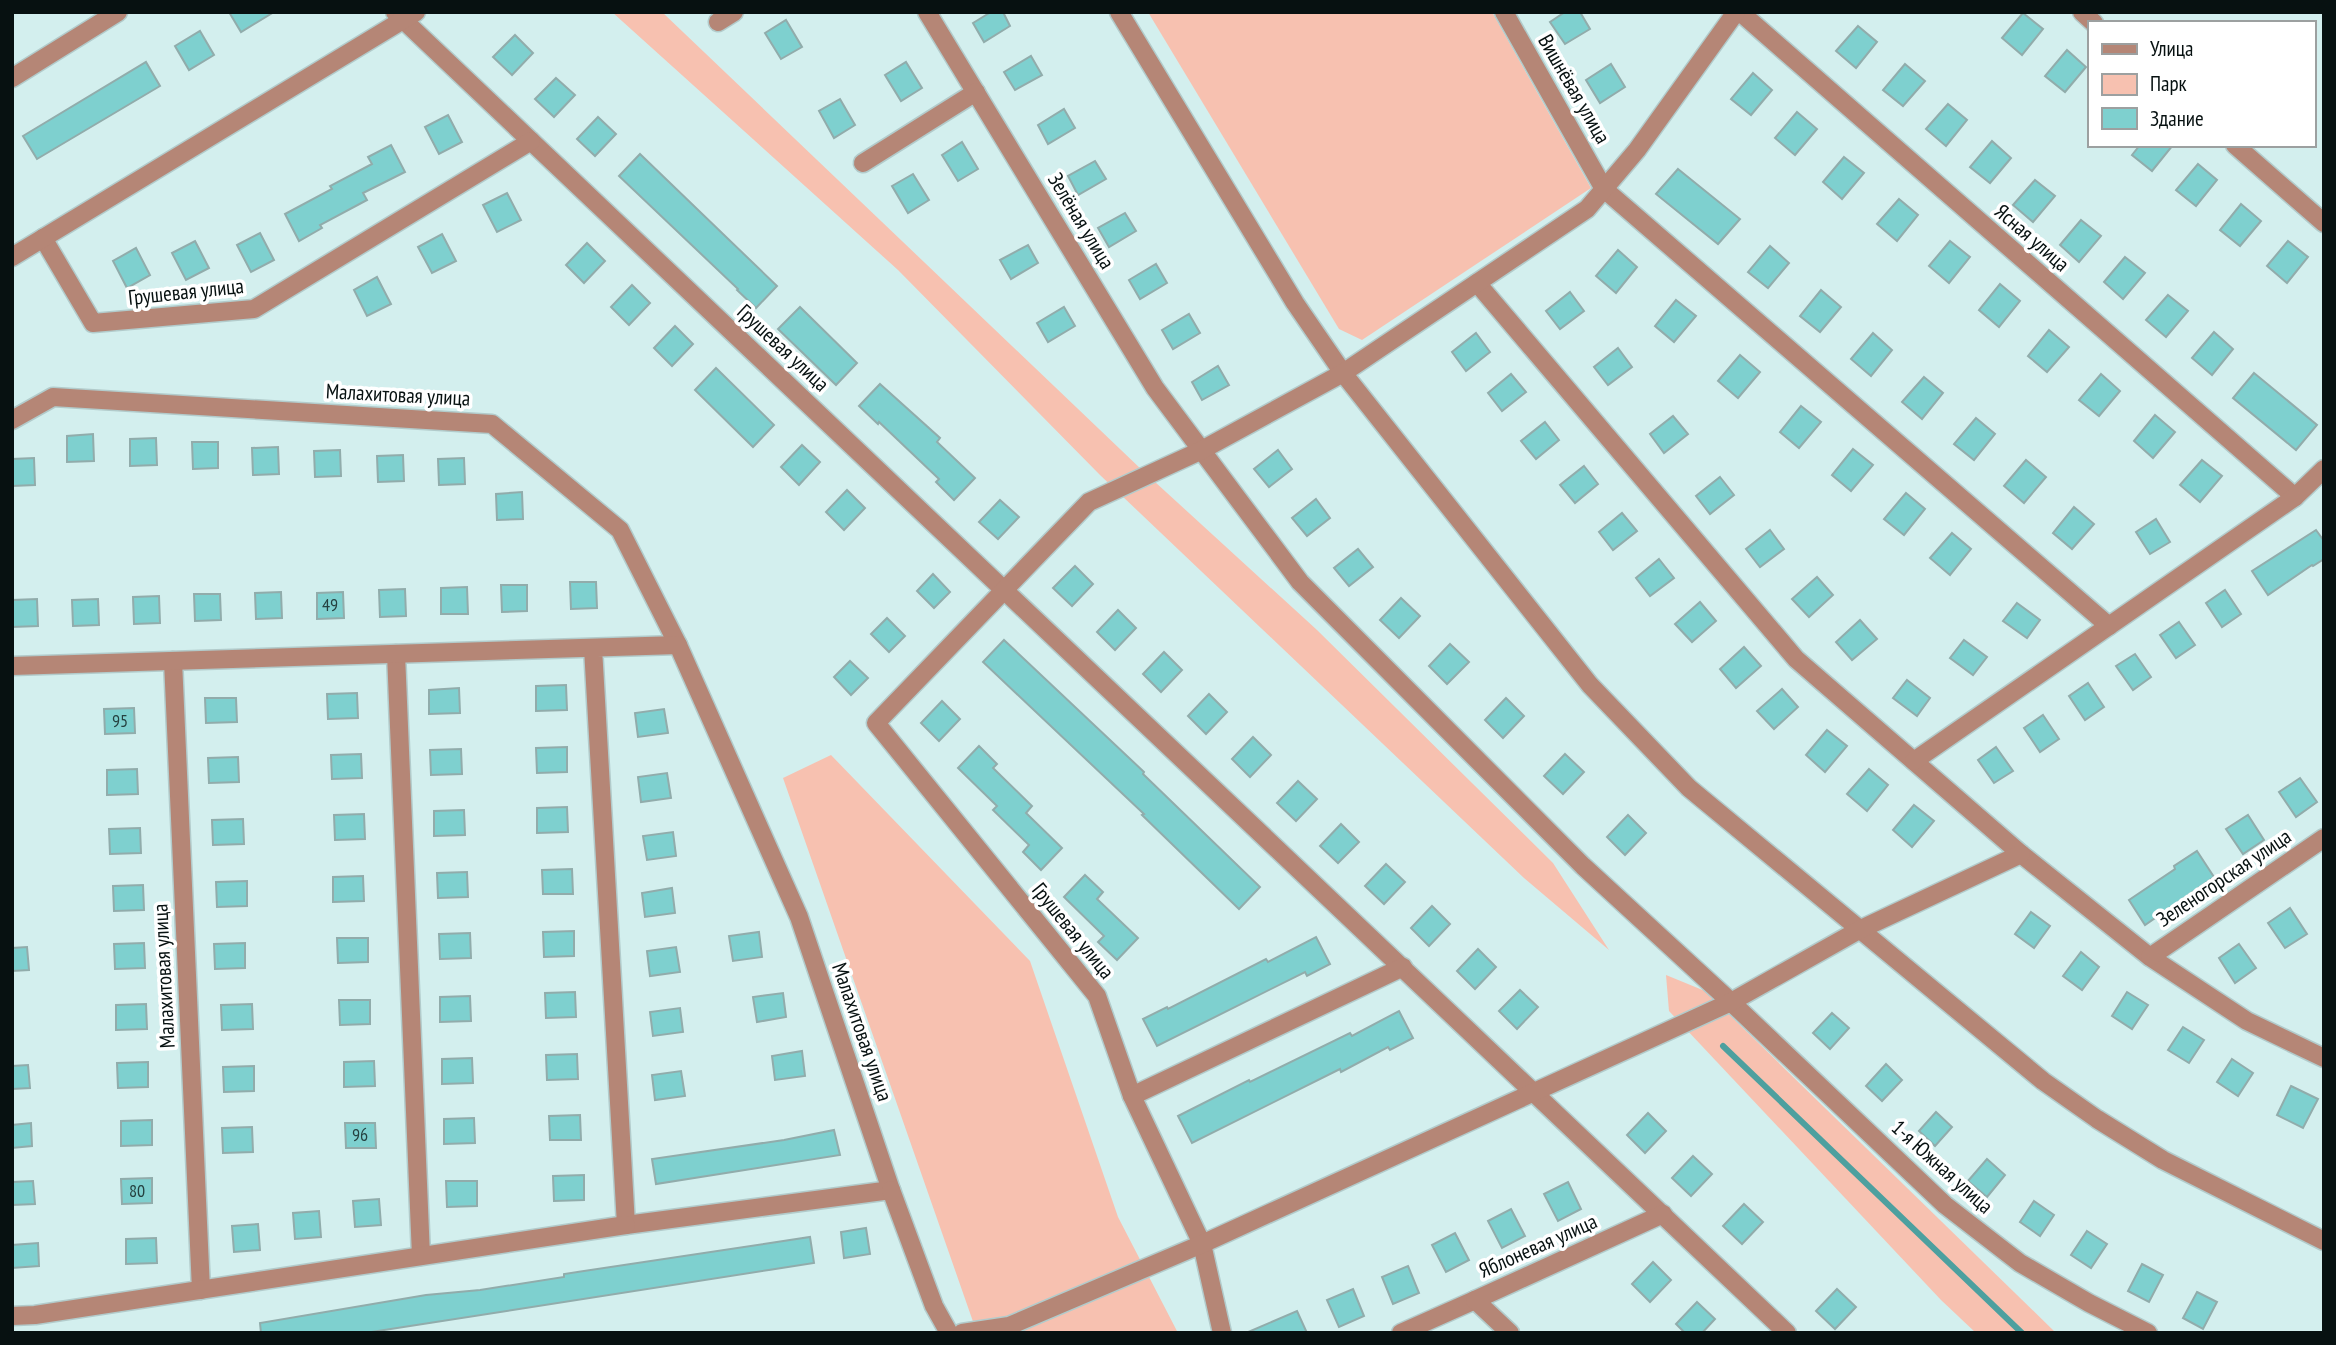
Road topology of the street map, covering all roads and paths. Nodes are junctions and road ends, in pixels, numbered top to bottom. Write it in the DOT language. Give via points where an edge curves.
graph roads {
  1 [pos="118,12"];
  2 [pos="734,12"];
  3 [pos="927,12"];
  4 [pos="1119,12"];
  5 [pos="1504,12"];
  6 [pos="1738,12"];
  7 [pos="404,15"];
  8 [pos="718,22"];
  9 [pos="12,78"];
  10 [pos="976,92"];
  11 [pos="530,141"];
  12 [pos="2237,147"];
  13 [pos="863,163"];
  14 [pos="1604,188"];
  15 [pos="2324,222"];
  16 [pos="43,238"];
  17 [pos="12,257"];
  18 [pos="1477,283"];
  19 [pos="1343,373"];
  20 [pos="12,420"];
  21 [pos="1200,451"];
  22 [pos="2324,469"];
  23 [pos="2295,497"];
  24 [pos="1003,589"];
  25 [pos="2109,625"];
  26 [pos="678,645"];
  27 [pos="593,648"];
  28 [pos="397,654"];
  29 [pos="173,661"];
  30 [pos="12,666"];
  31 [pos="1914,761"];
  32 [pos="2324,838"];
  33 [pos="2021,854"];
  34 [pos="1859,930"];
  35 [pos="2150,957"];
  36 [pos="1403,967"];
  37 [pos="1731,1002"];
  38 [pos="2324,1058"];
  39 [pos="1533,1091"];
  40 [pos="1132,1096"];
  41 [pos="891,1189"];
  42 [pos="1663,1214"];
  43 [pos="626,1225"];
  44 [pos="2324,1241"];
  45 [pos="1202,1244"];
  46 [pos="421,1256"];
  47 [pos="201,1290"];
  48 [pos="1475,1300"];
  49 [pos="12,1316"];
  50 [pos="948,1333"];
  51 [pos="962,1333"];
  52 [pos="1222,1333"];
  53 [pos="1401,1333"];
  54 [pos="1510,1333"];
  55 [pos="1787,1333"];
  56 [pos="2148,1333"];
  1 -- 9 [label="street"];
  2 -- 8 [label="street"];
  3 -- 10 [label="street, Зелёная улица"];
  4 -- 19 [label="street" via="1295,303"];
  5 -- 14 [label="street, Вишнёвая улица"];
  6 -- 14 [label="street"];
  6 -- 23 [label="street, Ясная улица"];
  7 -- 11 [label="street, Грушевая улица"];
  7 -- 16 [label="street"];
  10 -- 13 [label="street"];
  10 -- 21 [label="street, Зелёная улица" via="1155,388"];
  11 -- 16 [label="street, Грушевая улица" via="254,309 93,323"];
  11 -- 24 [label="street, Грушевая улица"];
  12 -- 15 [label="street"];
  14 -- 18 [label="street" via="1587,209"];
  14 -- 25 [label="street"];
  16 -- 17 [label="street"];
  18 -- 19 [label="street"];
  18 -- 31 [label="street" via="1796,659"];
  19 -- 21 [label="street"];
  19 -- 34 [label="street" via="1590,685 1689,788"];
  20 -- 26 [label="street, Малахитовая улица" via="53,397 492,424 620,530"];
  21 -- 24 [label="street" via="1089,502"];
  21 -- 37 [label="street, Зелёная улица" via="1300,582 1583,866"];
  22 -- 23 [label="street"];
  23 -- 25 [label="street"];
  24 -- 36 [label="street, Грушевая улица"];
  24 -- 40 [label="street, Грушевая улица" via="876,723 1097,996"];
  25 -- 31 [label="street"];
  26 -- 27 [label="street"];
  26 -- 41 [label="street, Малахитовая улица" via="799,917"];
  27 -- 28 [label="street"];
  27 -- 43 [label="street"];
  28 -- 29 [label="street"];
  28 -- 46 [label="street"];
  29 -- 30 [label="street"];
  29 -- 47 [label="street, Малахитовая улица"];
  31 -- 33 [label="street"];
  32 -- 35 [label="street, Зеленогорская улица"];
  33 -- 34 [label="street"];
  33 -- 35 [label="street"];
  34 -- 37 [label="street"];
  34 -- 44 [label="street" via="2043,1082 2097,1119 2163,1160"];
  35 -- 38 [label="street" via="2247,1021"];
  36 -- 39 [label="street, Грушевая улица"];
  36 -- 40 [label="street"];
  37 -- 39 [label="street"];
  37 -- 56 [label="street, 1-я Южная улица" via="1945,1205 2020,1263"];
  39 -- 42 [label="street"];
  39 -- 45 [label="street"];
  40 -- 45 [label="street"];
  41 -- 43 [label="street"];
  41 -- 50 [label="street, Малахитовая улица"];
  42 -- 48 [label="street, Яблоневая улица"];
  42 -- 55 [label="street"];
  43 -- 46 [label="street"];
  45 -- 51 [label="street" via="1009,1326"];
  45 -- 52 [label="street"];
  46 -- 47 [label="street"];
  47 -- 49 [label="street"];
  48 -- 53 [label="street"];
  48 -- 54 [label="street, Яблоневая улица"];
}
